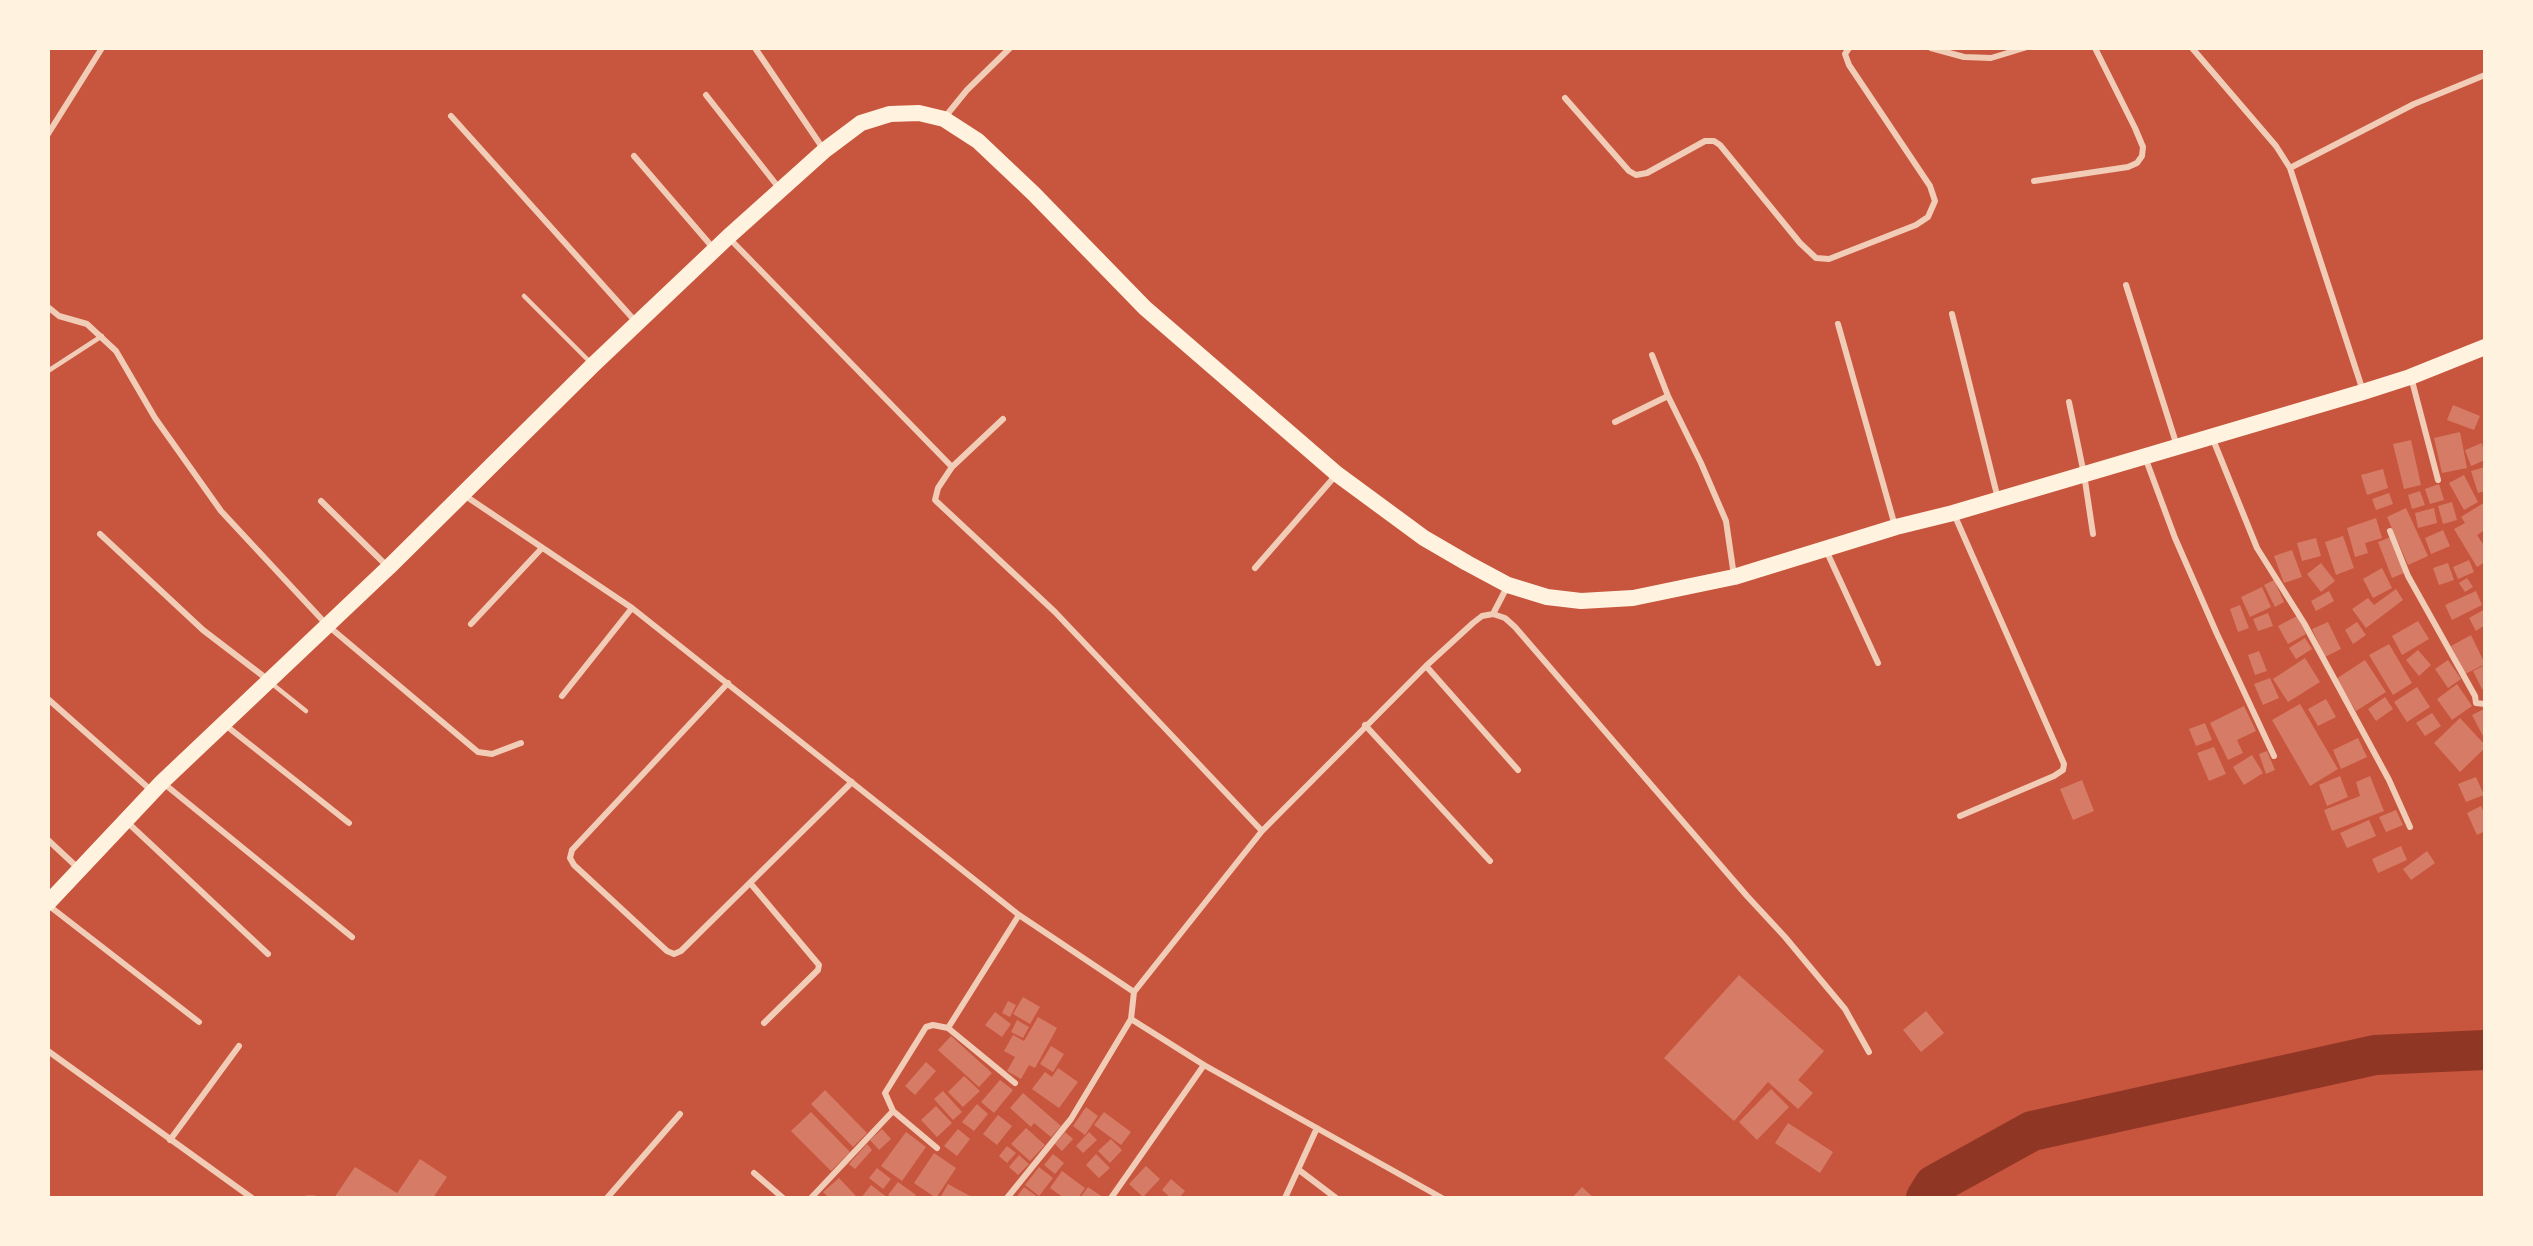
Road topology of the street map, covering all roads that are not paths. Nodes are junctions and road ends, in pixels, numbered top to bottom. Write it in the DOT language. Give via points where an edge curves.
graph roads {
  1 [pos="102,48"];
  2 [pos="755,48"];
  3 [pos="1010,48"];
  4 [pos="1849,48"];
  5 [pos="1931,48"];
  6 [pos="2024,48"];
  7 [pos="2095,48"];
  8 [pos="2192,48"];
  9 [pos="2485,75"];
  10 [pos="706,95"];
  11 [pos="1565,98"];
  12 [pos="451,116"];
  13 [pos="944,119"];
  14 [pos="48,134"];
  15 [pos="825,150"];
  16 [pos="634,156"];
  17 [pos="2290,168"];
  18 [pos="2034,182"];
  19 [pos="779,189"];
  20 [pos="728,237"];
  21 [pos="714,250"];
  22 [pos="2126,285"];
  23 [pos="524,296"];
  24 [pos="48,308"];
  25 [pos="1952,314"];
  26 [pos="637,323"];
  27 [pos="1838,324"];
  28 [pos="102,336"];
  29 [pos="2485,347"];
  30 [pos="1652,355"];
  31 [pos="593,365"];
  32 [pos="48,371"];
  33 [pos="2410,376"];
  34 [pos="2363,392"];
  35 [pos="1668,396"];
  36 [pos="2069,402"];
  37 [pos="1003,419"];
  38 [pos="1615,422"];
  39 [pos="2212,436"];
  40 [pos="2178,447"];
  41 [pos="2145,456"];
  42 [pos="952,467"];
  43 [pos="1337,474"];
  44 [pos="2084,474"];
  45 [pos="2438,480"];
  46 [pos="462,493"];
  47 [pos="1998,499"];
  48 [pos="321,501"];
  49 [pos="1953,513"];
  50 [pos="1896,527"];
  51 [pos="2390,531"];
  52 [pos="100,534"];
  53 [pos="2093,534"];
  54 [pos="542,548"];
  55 [pos="1826,549"];
  56 [pos="389,567"];
  57 [pos="1255,568"];
  58 [pos="1734,577"];
  59 [pos="1508,585"];
  60 [pos="632,608"];
  61 [pos="1493,614"];
  62 [pos="471,624"];
  63 [pos="327,625"];
  64 [pos="1878,663"];
  65 [pos="1426,666"];
  66 [pos="267,680"];
  67 [pos="728,683"];
  68 [pos="562,696"];
  69 [pos="48,699"];
  70 [pos="2485,704"];
  71 [pos="306,711"];
  72 [pos="224,724"];
  73 [pos="1365,725"];
  74 [pos="521,743"];
  75 [pos="2274,756"];
  76 [pos="1518,770"];
  77 [pos="852,782"];
  78 [pos="158,787"];
  79 [pos="1960,816"];
  80 [pos="126,820"];
  81 [pos="349,823"];
  82 [pos="2410,827"];
  83 [pos="1262,831"];
  84 [pos="48,840"];
  85 [pos="1490,861"];
  86 [pos="78,868"];
  87 [pos="751,884"];
  88 [pos="48,903"];
  89 [pos="1019,915"];
  90 [pos="352,937"];
  91 [pos="268,954"];
  92 [pos="1134,992"];
  93 [pos="1131,1019"];
  94 [pos="199,1022"];
  95 [pos="764,1023"];
  96 [pos="948,1028"];
  97 [pos="239,1046"];
  98 [pos="48,1051"];
  99 [pos="1869,1052"];
  100 [pos="1204,1065"];
  101 [pos="1015,1083"];
  102 [pos="893,1111"];
  103 [pos="680,1114"];
  104 [pos="1317,1128"];
  105 [pos="170,1140"];
  106 [pos="938,1149"];
  107 [pos="1299,1170"];
  108 [pos="753,1173"];
  109 [pos="252,1198"];
  110 [pos="306,1198"];
  111 [pos="315,1198"];
  112 [pos="607,1198"];
  113 [pos="783,1198"];
  114 [pos="811,1198"];
  115 [pos="1007,1198"];
  116 [pos="1111,1198"];
  117 [pos="1285,1198"];
  118 [pos="1336,1198"];
  119 [pos="1442,1198"];
  1 -- 14 [label="street"];
  2 -- 15 [label="street"];
  3 -- 13 [label="street"];
  4 -- 11 [label="street" via="1845,54 1849,65 1930,186 1935,201 1934,210 1916,225 1828,259 1816,258 1800,243 1714,141 1705,141 1647,173 1636,175"];
  5 -- 6 [label="street" via="1964,57 1991,58"];
  7 -- 18 [label="street" via="2144,147 2142,156 2128,167"];
  8 -- 17 [label="street" via="2276,146"];
  9 -- 17 [label="street" via="2414,104"];
  10 -- 19 [label="street"];
  12 -- 26 [label="street"];
  13 -- 15 [label="highway" via="919,113 890,114 861,123"];
  13 -- 43 [label="highway" via="978,141 1145,309"];
  15 -- 19 [label="highway"];
  16 -- 21 [label="street"];
  17 -- 34 [label="street"];
  19 -- 20 [label="highway"];
  20 -- 21 [label="highway"];
  20 -- 42 [label="street"];
  21 -- 26 [label="highway"];
  22 -- 40 [label="street"];
  23 -- 31 [label="lane"];
  24 -- 28 [label="street" via="59,316 87,324"];
  25 -- 47 [label="street"];
  26 -- 31 [label="highway"];
  27 -- 50 [label="street"];
  28 -- 32 [label="lane"];
  28 -- 63 [label="street" via="126,365 155,418 221,511"];
  29 -- 33 [label="highway"];
  30 -- 35 [label="street"];
  31 -- 46 [label="highway"];
  33 -- 34 [label="highway"];
  33 -- 45 [label="street"];
  34 -- 39 [label="highway"];
  35 -- 38 [label="street"];
  35 -- 58 [label="street" via="1726,521"];
  36 -- 44 [label="street"];
  37 -- 42 [label="street"];
  39 -- 40 [label="highway"];
  39 -- 82 [label="street" via="2257,548 2304,623 2389,780"];
  40 -- 41 [label="highway"];
  41 -- 44 [label="highway"];
  41 -- 75 [label="street" via="2175,538"];
  42 -- 83 [label="street" via="938,488 937,503 1055,612"];
  43 -- 57 [label="street"];
  43 -- 59 [label="highway" via="1424,538"];
  44 -- 47 [label="highway"];
  44 -- 53 [label="street"];
  46 -- 54 [label="street"];
  46 -- 56 [label="highway"];
  47 -- 49 [label="highway"];
  48 -- 56 [label="street"];
  49 -- 50 [label="highway"];
  49 -- 79 [label="street" via="2064,764 2063,770 2054,776"];
  50 -- 55 [label="highway"];
  51 -- 70 [label="street" via="2408,576 2476,703"];
  52 -- 66 [label="street" via="203,630"];
  54 -- 60 [label="street"];
  54 -- 62 [label="street"];
  55 -- 58 [label="highway"];
  55 -- 64 [label="street"];
  56 -- 63 [label="highway"];
  58 -- 59 [label="highway" via="1633,598 1581,601 1547,597"];
  59 -- 61 [label="street"];
  60 -- 67 [label="street"];
  60 -- 68 [label="street"];
  61 -- 65 [label="street" via="1482,616"];
  61 -- 99 [label="street" via="1515,627 1785,937 1845,1009"];
  63 -- 66 [label="highway"];
  63 -- 74 [label="street" via="478,752 492,754"];
  65 -- 73 [label="street"];
  65 -- 76 [label="street"];
  66 -- 71 [label="lane"];
  66 -- 72 [label="highway"];
  67 -- 77 [label="street"];
  67 -- 87 [label="street" via="573,850 570,858 674,954"];
  69 -- 78 [label="street"];
  72 -- 78 [label="highway"];
  72 -- 81 [label="street"];
  73 -- 83 [label="street"];
  73 -- 85 [label="street"];
  77 -- 87 [label="street"];
  77 -- 89 [label="street"];
  78 -- 80 [label="highway"];
  78 -- 90 [label="street"];
  80 -- 86 [label="highway"];
  80 -- 91 [label="street"];
  83 -- 92 [label="street"];
  84 -- 86 [label="street"];
  86 -- 88 [label="highway"];
  87 -- 95 [label="street" via="819,965"];
  88 -- 94 [label="street"];
  89 -- 92 [label="street"];
  89 -- 96 [label="street"];
  92 -- 93 [label="street"];
  93 -- 100 [label="street"];
  93 -- 115 [label="street" via="1071,1119"];
  96 -- 101 [label="street"];
  96 -- 102 [label="street" via="933,1025 923,1030 886,1088 886,1100"];
  97 -- 105 [label="street"];
  98 -- 105 [label="street"];
  100 -- 104 [label="street"];
  100 -- 116 [label="street"];
  102 -- 106 [label="street"];
  102 -- 114 [label="street"];
  103 -- 112 [label="street"];
  104 -- 107 [label="street"];
  104 -- 119 [label="street"];
  105 -- 109 [label="street"];
  107 -- 117 [label="street"];
  107 -- 118 [label="street"];
  108 -- 113 [label="street"];
  110 -- 111 [label="lane"];
}
